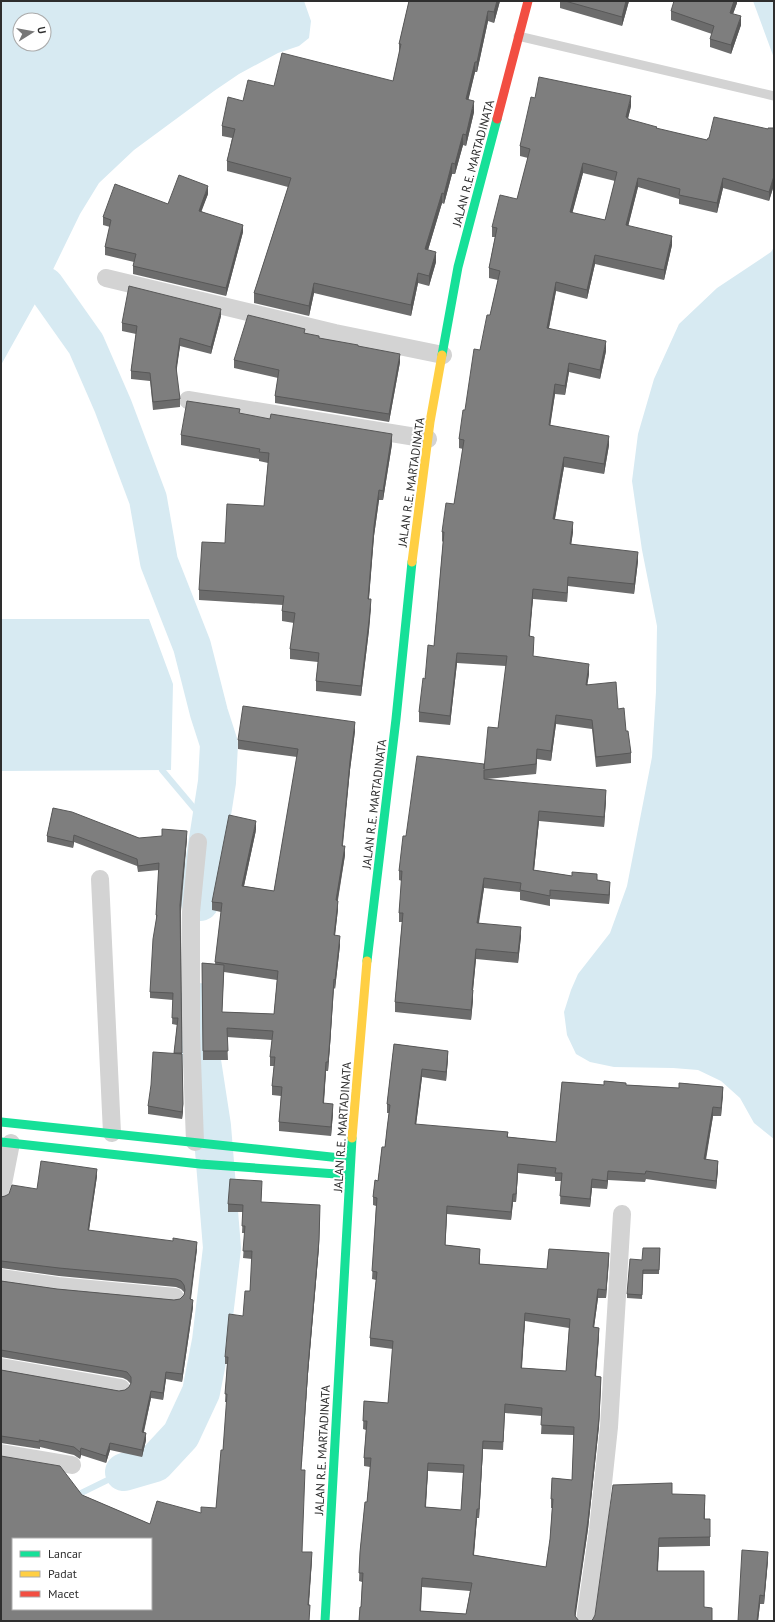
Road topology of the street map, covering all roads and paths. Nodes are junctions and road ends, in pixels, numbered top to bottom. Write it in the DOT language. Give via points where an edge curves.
graph roads {
  1 [pos="528,1"];
  2 [pos="518,36"];
  3 [pos="774,96"];
  4 [pos="106,278"];
  5 [pos="443,355"];
  6 [pos="188,400"];
  7 [pos="428,439"];
  8 [pos="198,842"];
  9 [pos="100,879"];
  10 [pos="1,1122"];
  11 [pos="112,1134"];
  12 [pos="6,1142"];
  13 [pos="199,1143"];
  14 [pos="350,1159"];
  15 [pos="350,1175"];
  16 [pos="1,1194"];
  17 [pos="622,1214"];
  18 [pos="1,1278"];
  19 [pos="176,1297"];
  20 [pos="1,1367"];
  21 [pos="122,1388"];
  22 [pos="1,1453"];
  23 [pos="72,1465"];
  24 [pos="325,1621"];
  25 [pos="585,1621"];
  1 -- 2 [label="main road, JALAN R.E. MARTADINATA"];
  2 -- 3 [label="lane"];
  2 -- 5 [label="main road, JALAN R.E. MARTADINATA" via="458,267"];
  4 -- 5 [label="street" via="335,333"];
  5 -- 7 [label="main road, JALAN R.E. MARTADINATA"];
  6 -- 7 [label="street"];
  7 -- 14 [label="main road, JALAN R.E. MARTADINATA" via="367,960"];
  8 -- 13 [label="street" via="191,912 191,1032"];
  9 -- 11 [label="street"];
  10 -- 11 [label="main road"];
  11 -- 13 [label="main road"];
  12 -- 15 [label="main road" via="200,1164"];
  12 -- 16 [label="street"];
  13 -- 14 [label="main road"];
  14 -- 15 [label="main road, JALAN R.E. MARTADINATA"];
  15 -- 24 [label="main road, JALAN R.E. MARTADINATA"];
  17 -- 25 [label="street" via="609,1427"];
  18 -- 19 [label="street"];
  20 -- 21 [label="street"];
  22 -- 23 [label="street"];
}
